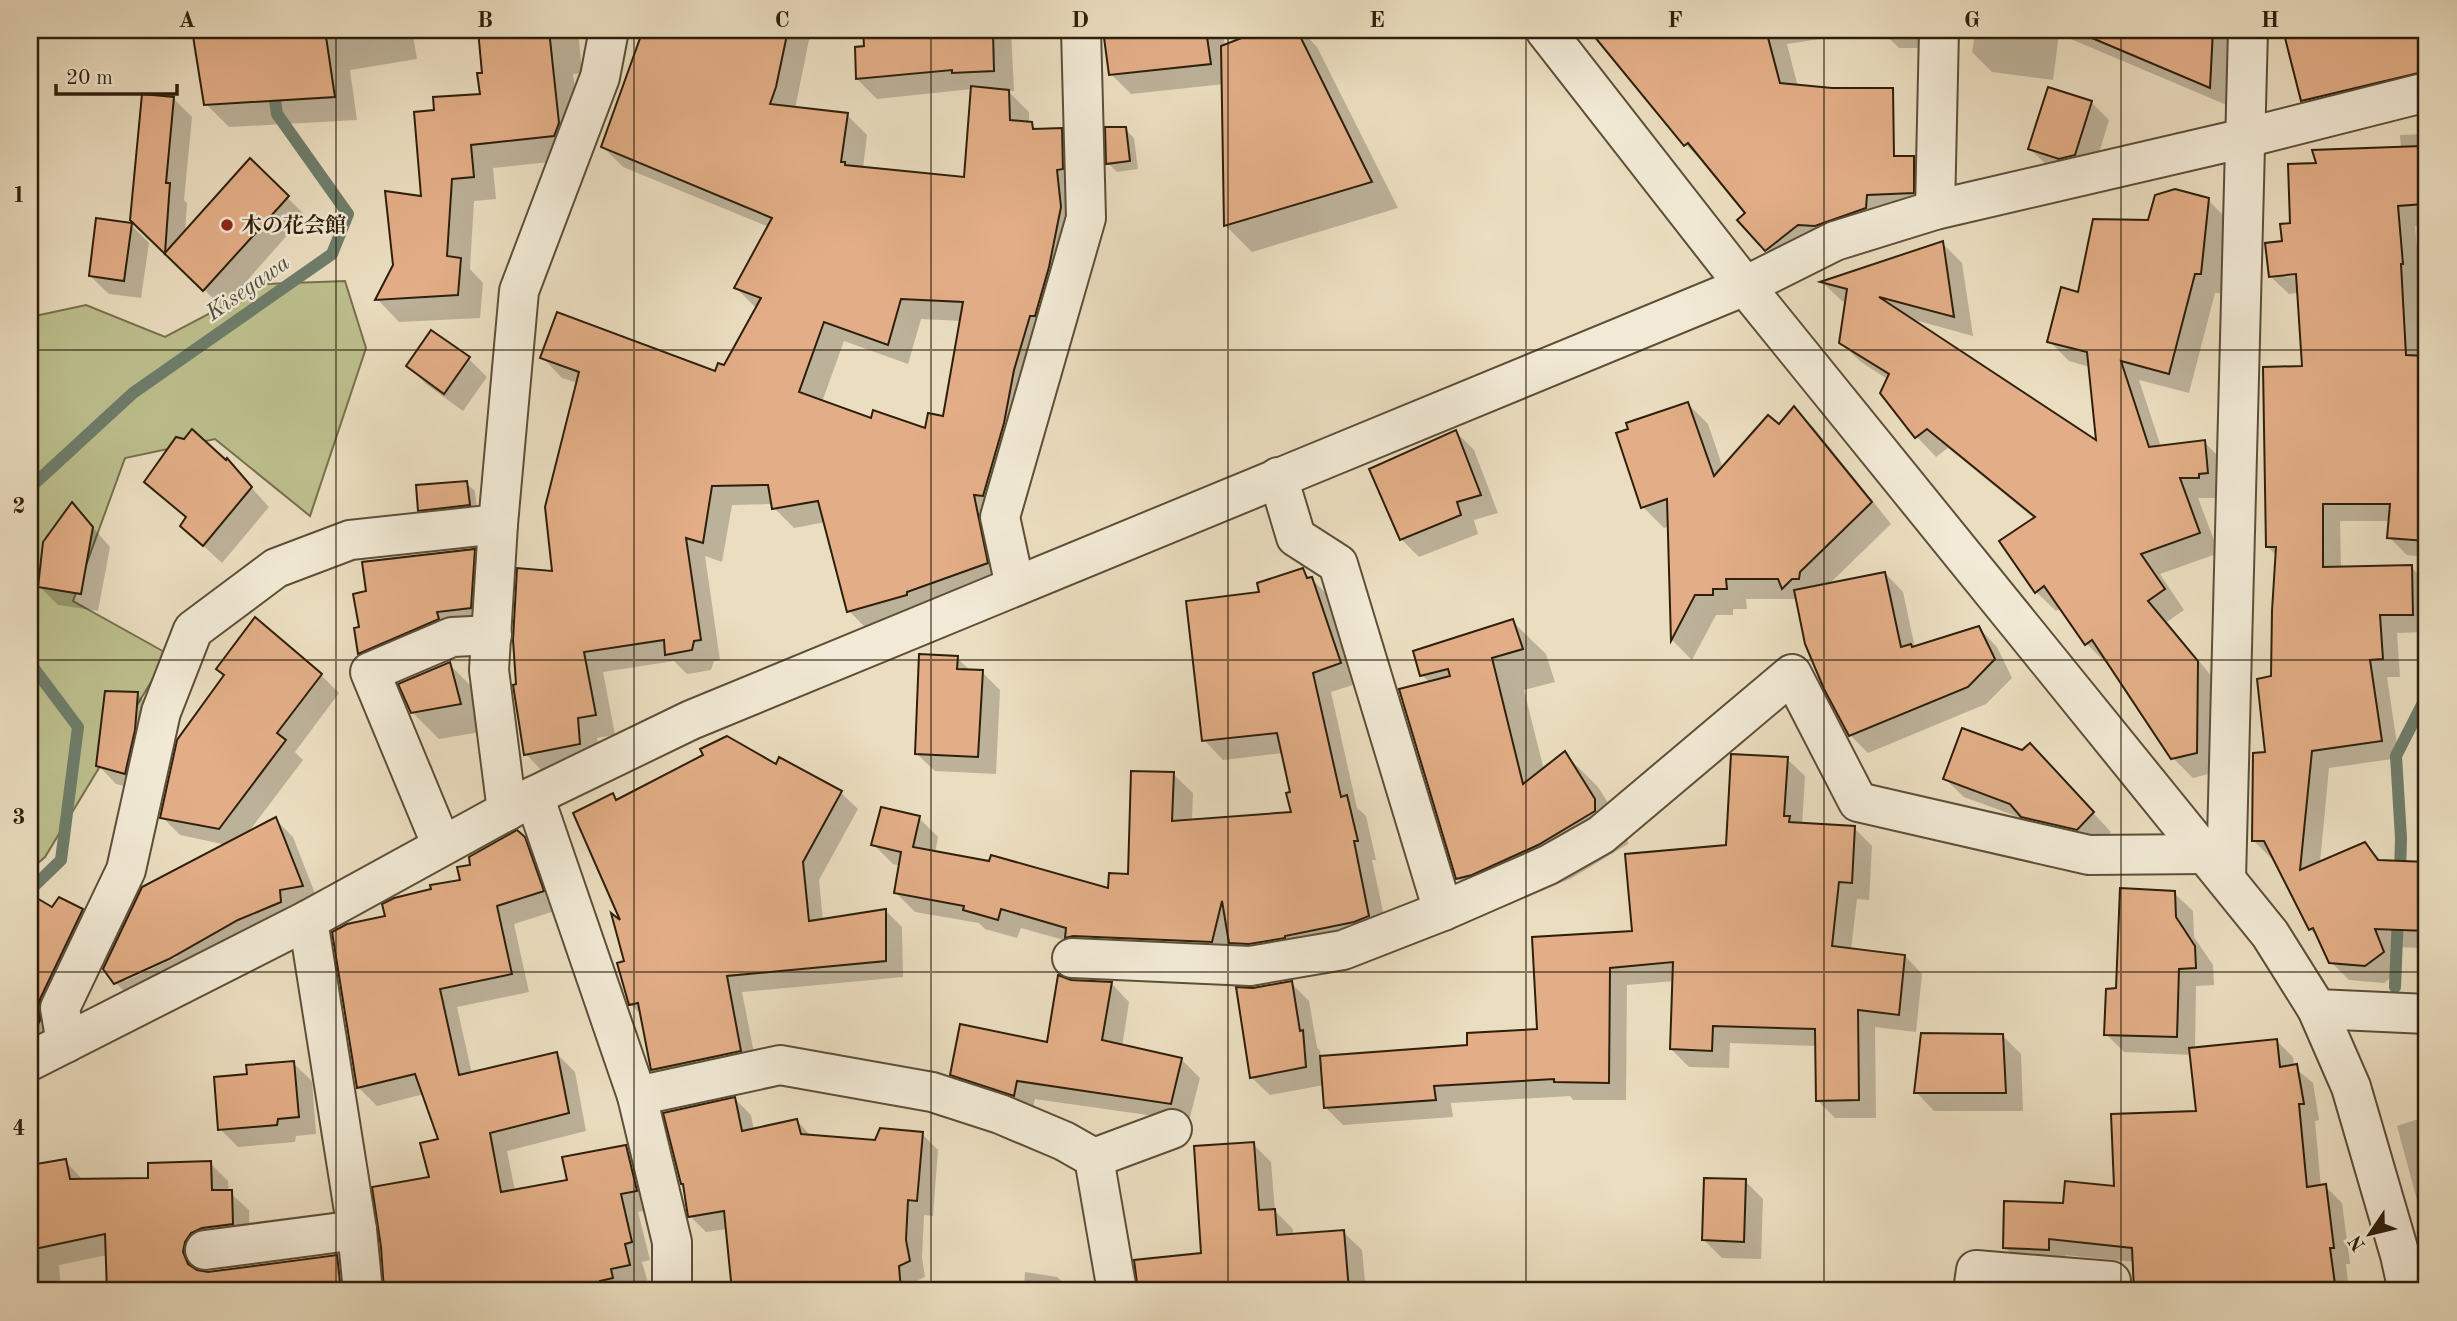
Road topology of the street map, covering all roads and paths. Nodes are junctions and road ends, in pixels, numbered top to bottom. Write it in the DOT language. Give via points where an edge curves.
graph roads {
  1 [pos="610,30"];
  2 [pos="1081,30"];
  3 [pos="1545,30"];
  4 [pos="1940,30"];
  5 [pos="2248,30"];
  6 [pos="2427,92"];
  7 [pos="2245,138"];
  8 [pos="1935,210"];
  9 [pos="1745,286"];
  10 [pos="1278,477"];
  11 [pos="498,524"];
  12 [pos="1015,586"];
  13 [pos="492,635"];
  14 [pos="520,804"];
  15 [pos="442,846"];
  16 [pos="2216,866"];
  17 [pos="1443,911"];
  18 [pos="308,920"];
  19 [pos="1072,958"];
  20 [pos="2316,1009"];
  21 [pos="2427,1014"];
  22 [pos="66,1043"];
  23 [pos="30,1061"];
  24 [pos="637,1096"];
  25 [pos="1172,1129"];
  26 [pos="1094,1158"];
  27 [pos="357,1230"];
  28 [pos="205,1250"];
  29 [pos="363,1291"];
  30 [pos="672,1291"];
  31 [pos="1117,1291"];
  32 [pos="1973,1291"];
  33 [pos="2108,1291"];
  34 [pos="2408,1291"];
  1 -- 11 [label="street" via="600,78 519,291"];
  2 -- 12 [label="street" via="1086,218 1000,517"];
  3 -- 9 [label="street"];
  4 -- 8 [label="street"];
  5 -- 7 [label="street"];
  6 -- 7 [label="street"];
  7 -- 8 [label="street"];
  7 -- 16 [label="street"];
  8 -- 9 [label="street" via="1835,241"];
  9 -- 10 [label="street"];
  9 -- 16 [label="street"];
  10 -- 12 [label="street"];
  10 -- 17 [label="street" via="1296,537 1338,564"];
  11 -- 13 [label="street"];
  11 -- 22 [label="street" via="350,540 276,568 193,630 161,712 126,870 60,1007"];
  12 -- 14 [label="street" via="691,720"];
  13 -- 14 [label="street" via="489,670"];
  13 -- 15 [label="street" via="452,637 370,673"];
  14 -- 15 [label="street"];
  14 -- 24 [label="street"];
  15 -- 18 [label="street"];
  16 -- 17 [label="street" via="2089,855 1858,802 1792,674 1601,835"];
  16 -- 20 [label="street" via="2270,934"];
  17 -- 19 [label="street" via="1343,950 1250,967"];
  18 -- 22 [label="street"];
  18 -- 27 [label="street"];
  20 -- 21 [label="street"];
  20 -- 34 [label="street" via="2351,1087"];
  22 -- 23 [label="street"];
  24 -- 26 [label="street" via="780,1065 932,1092 1000,1114"];
  24 -- 30 [label="street" via="672,1242"];
  25 -- 26 [label="street"];
  26 -- 31 [label="street"];
  27 -- 28 [label="street"];
  27 -- 29 [label="street"];
  32 -- 33 [label="street" via="1976,1270 2111,1281"];
}
